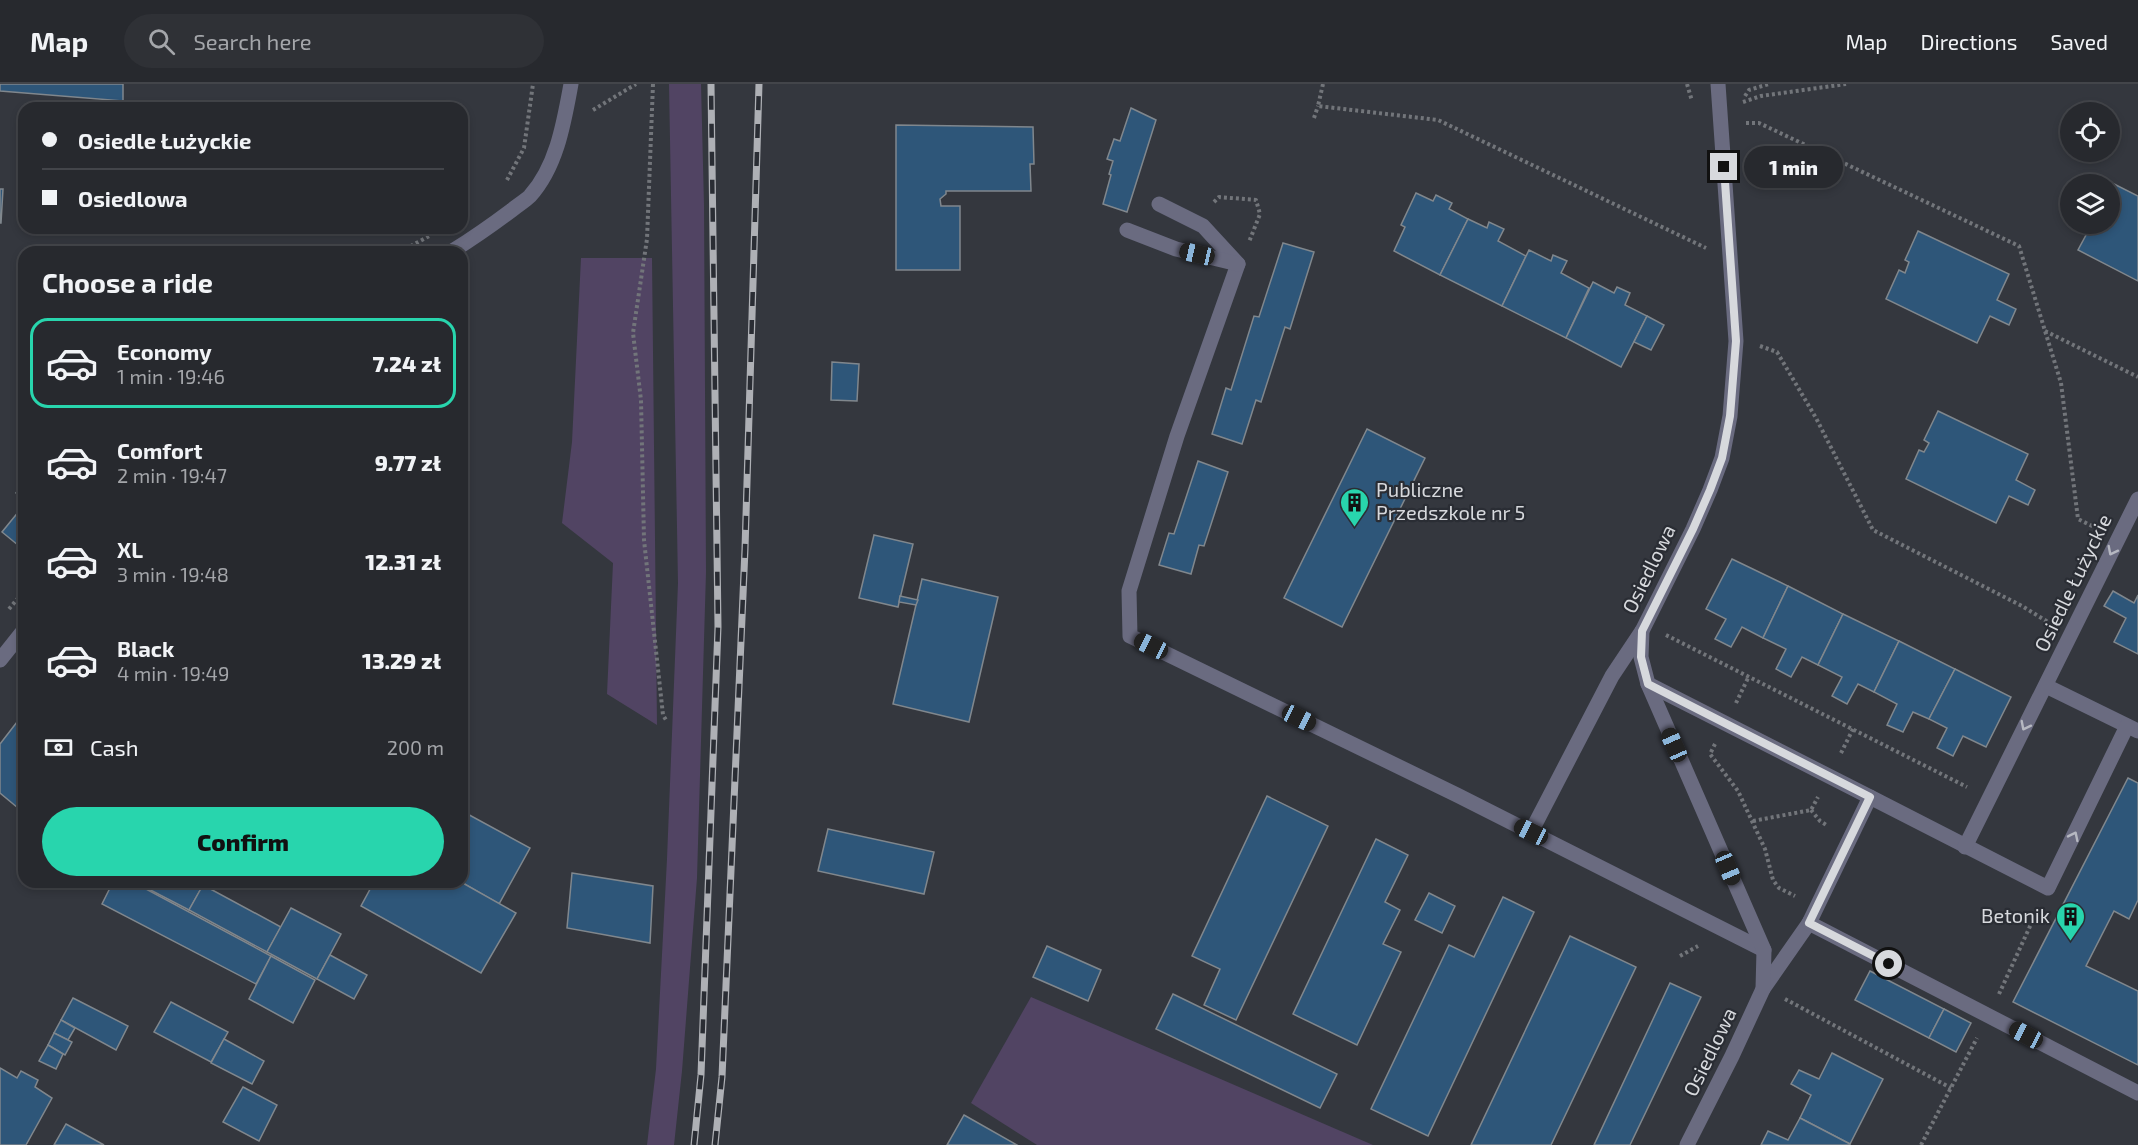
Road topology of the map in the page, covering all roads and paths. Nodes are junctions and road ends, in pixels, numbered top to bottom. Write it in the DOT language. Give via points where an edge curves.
graph roads {
  1 [pos="533,84"];
  2 [pos="571,84"];
  3 [pos="636,84"];
  4 [pos="653,84"];
  5 [pos="1323,84"];
  6 [pos="1687,84"];
  7 [pos="1718,84"];
  8 [pos="1769,84"];
  9 [pos="1846,84"];
  10 [pos="1742,102"];
  11 [pos="1318,106"];
  12 [pos="1694,107"];
  13 [pos="1314,118"];
  14 [pos="1745,123"];
  15 [pos="1746,134"];
  16 [pos="559,140"];
  17 [pos="503,186"];
  18 [pos="1219,198"];
  19 [pos="1159,204"];
  20 [pos="1127,230"];
  21 [pos="434,234"];
  22 [pos="1253,234"];
  23 [pos="1705,237"];
  24 [pos="411,246"];
  25 [pos="461,246"];
  26 [pos="1706,249"];
  27 [pos="1707,255"];
  28 [pos="1238,264"];
  29 [pos="2044,331"];
  30 [pos="1759,335"];
  31 [pos="2138,377"];
  32 [pos="2138,499"];
  33 [pos="2117,540"];
  34 [pos="18,598"];
  35 [pos="4,614"];
  36 [pos="1644,627"];
  37 [pos="2069,635"];
  38 [pos="18,638"];
  39 [pos="0,660"];
  40 [pos="1749,676"];
  41 [pos="1648,684"];
  42 [pos="2046,686"];
  43 [pos="666,720"];
  44 [pos="1726,723"];
  45 [pos="2133,729"];
  46 [pos="1870,797"];
  47 [pos="1989,798"];
  48 [pos="1531,832"];
  49 [pos="1965,847"];
  50 [pos="2048,888"];
  51 [pos="1817,907"];
  52 [pos="1809,923"];
  53 [pos="1701,945"];
  54 [pos="1764,950"];
  55 [pos="1680,956"];
  56 [pos="1763,989"];
  57 [pos="1778,1008"];
  58 [pos="1989,1015"];
  59 [pos="1951,1088"];
  60 [pos="2138,1093"];
  61 [pos="1687,1145"];
  62 [pos="1921,1145"];
  1 -- 17 [label="path" via="524,148"];
  2 -- 16 [label="street"];
  3 -- 16 [label="path" via="586,114"];
  4 -- 43 [label="path" via="647,239 633,333 641,400 644,540"];
  5 -- 11 [label="path"];
  6 -- 12 [label="path"];
  7 -- 36 [label="street, Osiedlowa" via="1736,341 1730,416 1722,458 1710,490"];
  8 -- 10 [label="path" via="1749,90"];
  9 -- 10 [label="path"];
  10 -- 14 [label="path"];
  11 -- 13 [label="path"];
  11 -- 26 [label="path" via="1438,120"];
  14 -- 15 [label="path"];
  14 -- 29 [label="path" via="1758,123 2019,246"];
  16 -- 25 [label="street" via="530,196"];
  18 -- 22 [label="path" via="1256,200 1260,214"];
  19 -- 28 [label="street" via="1203,226"];
  20 -- 28 [label="street" via="1176,249"];
  21 -- 24 [label="path"];
  23 -- 26 [label="path"];
  26 -- 27 [label="path"];
  28 -- 48 [label="street" via="1177,436 1129,591 1130,636"];
  29 -- 31 [label="path"];
  29 -- 33 [label="path" via="2061,383 2078,519"];
  30 -- 37 [label="path" via="1760,346 1777,352 1816,418 1873,530 2022,606"];
  32 -- 33 [label="street, Osiedle Łużyckie"];
  33 -- 37 [label="street, Osiedle Łużyckie, one-way"];
  34 -- 35 [label="path"];
  36 -- 40 [label="path"];
  36 -- 41 [label="street, Osiedlowa" via="1641,657"];
  36 -- 48 [label="street" via="1612,676"];
  37 -- 42 [label="street, Osiedle Łużyckie"];
  38 -- 39 [label="street"];
  40 -- 44 [label="path"];
  40 -- 47 [label="path"];
  41 -- 44 [label="street"];
  41 -- 54 [label="street, Osiedlowa"];
  42 -- 45 [label="street"];
  42 -- 47 [label="street, Osiedle Łużyckie, one-way"];
  44 -- 46 [label="street"];
  44 -- 51 [label="path" via="1710,754 1738,790 1765,849 1773,880 1779,888"];
  50 -- 45 [label="street, one-way"];
  46 -- 49 [label="street"];
  46 -- 51 [label="street"];
  47 -- 49 [label="street, Osiedle Łużyckie"];
  48 -- 54 [label="street"];
  49 -- 50 [label="street"];
  50 -- 58 [label="path"];
  51 -- 52 [label="street"];
  52 -- 56 [label="street"];
  52 -- 58 [label="street"];
  53 -- 55 [label="path"];
  54 -- 56 [label="street, Osiedlowa"];
  56 -- 61 [label="street, Osiedlowa"];
  57 -- 59 [label="path" via="1783,998"];
  58 -- 59 [label="path"];
  58 -- 60 [label="street"];
  59 -- 62 [label="path"];
}
